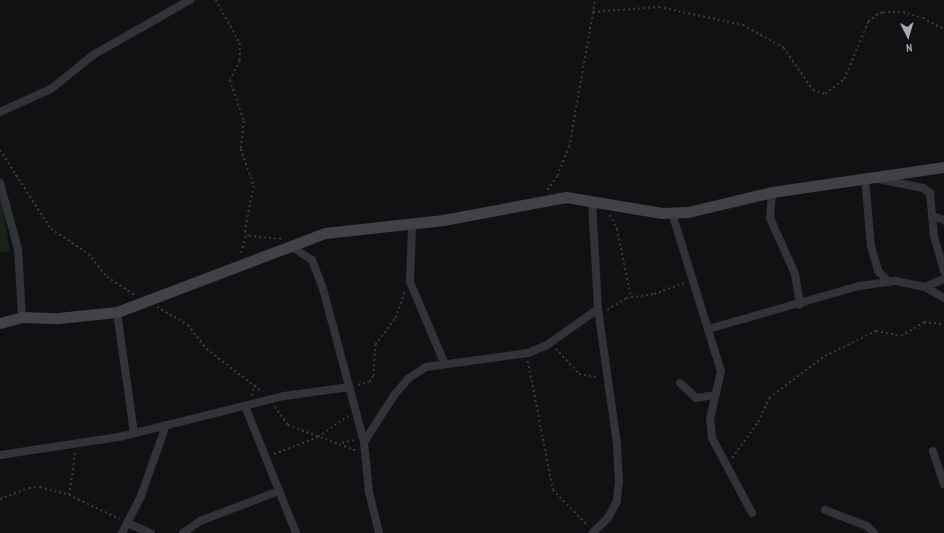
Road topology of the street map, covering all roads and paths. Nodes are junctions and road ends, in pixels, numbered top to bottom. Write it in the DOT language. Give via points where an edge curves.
graph roads {
  1 [pos="190,0"];
  2 [pos="216,0"];
  3 [pos="596,0"];
  4 [pos="593,12"];
  5 [pos="944,29"];
  6 [pos="0,112"];
  7 [pos="0,150"];
  8 [pos="944,167"];
  9 [pos="868,178"];
  10 [pos="0,183"];
  11 [pos="772,192"];
  12 [pos="597,202"];
  13 [pos="533,203"];
  14 [pos="672,213"];
  15 [pos="932,216"];
  16 [pos="944,220"];
  17 [pos="412,225"];
  18 [pos="246,234"];
  19 [pos="291,246"];
  20 [pos="243,265"];
  21 [pos="944,272"];
  22 [pos="944,279"];
  23 [pos="693,281"];
  24 [pos="410,282"];
  25 [pos="889,282"];
  26 [pos="925,287"];
  27 [pos="631,297"];
  28 [pos="944,298"];
  29 [pos="146,302"];
  30 [pos="800,305"];
  31 [pos="117,312"];
  32 [pos="599,312"];
  33 [pos="22,317"];
  34 [pos="0,322"];
  35 [pos="944,324"];
  36 [pos="708,329"];
  37 [pos="547,345"];
  38 [pos="528,353"];
  39 [pos="444,362"];
  40 [pos="608,377"];
  41 [pos="680,383"];
  42 [pos="349,387"];
  43 [pos="716,395"];
  44 [pos="270,399"];
  45 [pos="245,406"];
  46 [pos="355,410"];
  47 [pos="166,425"];
  48 [pos="134,433"];
  49 [pos="318,437"];
  50 [pos="364,439"];
  51 [pos="342,443"];
  52 [pos="76,445"];
  53 [pos="932,450"];
  54 [pos="0,455"];
  55 [pos="266,457"];
  56 [pos="366,462"];
  57 [pos="727,466"];
  58 [pos="944,484"];
  59 [pos="279,491"];
  60 [pos="69,495"];
  61 [pos="0,500"];
  62 [pos="825,510"];
  63 [pos="752,513"];
  64 [pos="128,523"];
  65 [pos="593,532"];
  66 [pos="122,533"];
  67 [pos="151,533"];
  68 [pos="184,533"];
  69 [pos="296,533"];
  70 [pos="378,533"];
  71 [pos="874,533"];
  1 -- 6 [label="street" via="93,55 51,89"];
  2 -- 18 [label="path" via="240,43 240,60 230,80 244,121 241,149 254,186"];
  3 -- 4 [label="path"];
  4 -- 5 [label="path" via="659,7 743,25 787,51 813,90 825,94 844,79 868,22 876,15 903,12 923,18"];
  4 -- 13 [label="path" via="569,147 558,176"];
  7 -- 29 [label="path" via="51,229 89,254 114,284"];
  8 -- 9 [label="street"];
  9 -- 11 [label="street"];
  9 -- 15 [label="street" via="928,190"];
  9 -- 25 [label="street" via="871,246 878,271"];
  10 -- 33 [label="street" via="18,249"];
  11 -- 14 [label="street"];
  11 -- 30 [label="street" via="770,218 795,274"];
  12 -- 13 [label="street" via="566,197"];
  12 -- 14 [label="street"];
  12 -- 27 [label="path" via="617,229"];
  12 -- 32 [label="street"];
  13 -- 17 [label="street"];
  14 -- 23 [label="street"];
  15 -- 16 [label="street"];
  15 -- 21 [label="street"];
  17 -- 19 [label="street" via="325,233"];
  17 -- 24 [label="street"];
  18 -- 19 [label="path" via="277,237"];
  18 -- 20 [label="path" via="241,249"];
  19 -- 20 [label="street"];
  19 -- 42 [label="street" via="304,253 316,270"];
  20 -- 29 [label="street"];
  22 -- 26 [label="street"];
  23 -- 27 [label="path" via="654,294"];
  23 -- 36 [label="street"];
  24 -- 39 [label="street"];
  24 -- 42 [label="path" via="395,318 375,345 373,376 369,382"];
  25 -- 26 [label="street"];
  25 -- 30 [label="street" via="859,286"];
  26 -- 28 [label="street"];
  27 -- 32 [label="path"];
  29 -- 31 [label="street"];
  29 -- 44 [label="path" via="188,325 207,349"];
  30 -- 36 [label="street"];
  31 -- 33 [label="street" via="78,317"];
  31 -- 48 [label="street"];
  32 -- 37 [label="street"];
  32 -- 40 [label="street"];
  33 -- 34 [label="street"];
  35 -- 57 [label="path" via="927,321 901,336 876,330 825,356 770,398 758,422 738,445"];
  36 -- 43 [label="street" via="720,371"];
  37 -- 38 [label="street"];
  37 -- 40 [label="path" via="562,353 579,374"];
  38 -- 39 [label="street"];
  38 -- 65 [label="path" via="553,490"];
  39 -- 50 [label="street" via="426,367 409,378"];
  40 -- 65 [label="street" via="617,445 617,502 608,518"];
  41 -- 43 [label="street" via="696,398"];
  42 -- 44 [label="street"];
  42 -- 46 [label="street"];
  43 -- 57 [label="street" via="710,428"];
  44 -- 45 [label="street"];
  44 -- 49 [label="path" via="288,425"];
  45 -- 47 [label="street"];
  45 -- 55 [label="street"];
  46 -- 49 [label="path"];
  46 -- 50 [label="street"];
  47 -- 48 [label="street"];
  47 -- 64 [label="street" via="141,496"];
  48 -- 52 [label="street"];
  49 -- 51 [label="path"];
  49 -- 55 [label="path"];
  50 -- 51 [label="path"];
  50 -- 56 [label="street"];
  51 -- 56 [label="path" via="357,450"];
  52 -- 54 [label="street"];
  52 -- 60 [label="path"];
  53 -- 58 [label="street"];
  55 -- 59 [label="street"];
  56 -- 70 [label="street"];
  57 -- 63 [label="street"];
  59 -- 68 [label="street" via="200,521"];
  59 -- 69 [label="street"];
  60 -- 61 [label="path" via="40,487 29,488"];
  60 -- 64 [label="path"];
  62 -- 71 [label="street" via="867,526"];
  64 -- 66 [label="street"];
  64 -- 67 [label="street"];
}
